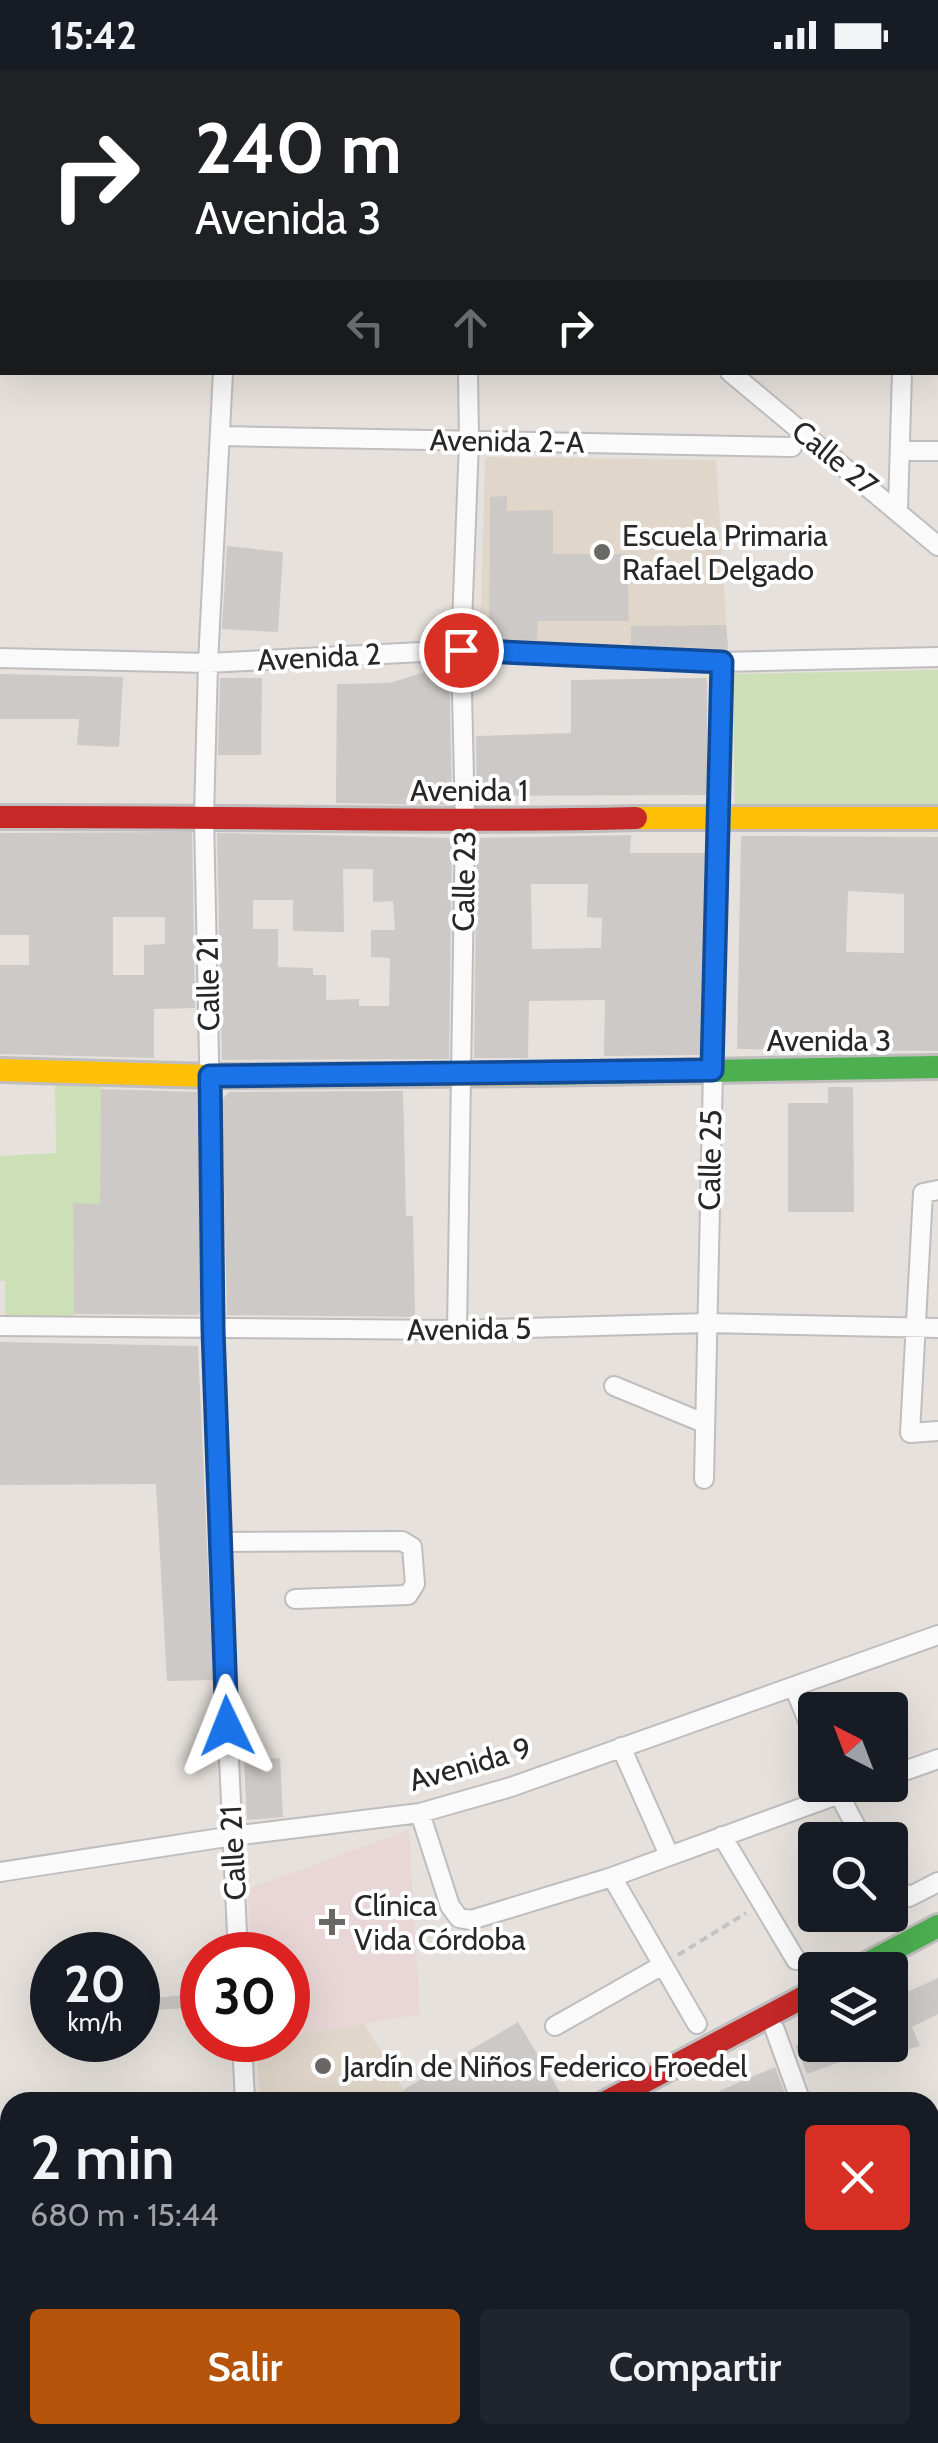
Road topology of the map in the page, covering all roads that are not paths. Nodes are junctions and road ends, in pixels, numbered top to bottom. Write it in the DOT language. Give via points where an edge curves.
graph roads {
  1 [pos="224,375"];
  2 [pos="468,375"];
  3 [pos="734,375"];
  4 [pos="902,375"];
  5 [pos="221,436"];
  6 [pos="469,440"];
  7 [pos="792,448"];
  8 [pos="900,451"];
  9 [pos="938,451"];
  10 [pos="898,510"];
  11 [pos="938,546"];
  12 [pos="461,650"];
  13 [pos="938,657"];
  14 [pos="0,658"];
  15 [pos="722,662"];
  16 [pos="208,663"];
  17 [pos="0,816"];
  18 [pos="204,816"];
  19 [pos="717,816"];
  20 [pos="938,818"];
  21 [pos="465,822"];
  22 [pos="938,1068"];
  23 [pos="0,1070"];
  24 [pos="712,1070"];
  25 [pos="462,1075"];
  26 [pos="210,1076"];
  27 [pos="938,1190"];
  28 [pos="706,1324"];
  29 [pos="0,1326"];
  30 [pos="914,1327"];
  31 [pos="938,1328"];
  32 [pos="213,1330"];
  33 [pos="457,1330"];
  34 [pos="614,1386"];
  35 [pos="704,1423"];
  36 [pos="938,1431"];
  37 [pos="704,1478"];
  38 [pos="219,1542"];
  39 [pos="295,1599"];
  40 [pos="938,1635"];
  41 [pos="794,1687"];
  42 [pos="798,1697"];
  43 [pos="621,1746"];
  44 [pos="938,1759"];
  45 [pos="908,1770"];
  46 [pos="806,1802"];
  47 [pos="420,1813"];
  48 [pos="232,1836"];
  49 [pos="722,1836"];
  50 [pos="670,1855"];
  51 [pos="0,1872"];
  52 [pos="612,1877"];
  53 [pos="938,1882"];
  54 [pos="908,1897"];
  55 [pos="938,1926"];
  56 [pos="237,1932"];
  57 [pos="938,1948"];
  58 [pos="889,1952"];
  59 [pos="796,1960"];
  60 [pos="908,1963"];
  61 [pos="661,1966"];
  62 [pos="798,2000"];
  63 [pos="798,2018"];
  64 [pos="697,2024"];
  65 [pos="555,2026"];
  66 [pos="774,2030"];
  67 [pos="243,2062"];
  68 [pos="245,2092"];
  69 [pos="625,2092"];
  70 [pos="659,2092"];
  71 [pos="797,2092"];
  1 -- 5 [label="street, Calle 21"];
  2 -- 6 [label="street, Calle 23"];
  3 -- 10 [label="street, Calle 27"];
  4 -- 8 [label="street"];
  5 -- 6 [label="street, Avenida 2-A"];
  5 -- 16 [label="street, Calle 21"];
  6 -- 7 [label="street, Avenida 2-A"];
  6 -- 12 [label="street, Calle 23"];
  8 -- 9 [label="street"];
  8 -- 10 [label="street"];
  10 -- 11 [label="street, Calle 27"];
  12 -- 15 [label="street, Avenida 2"];
  12 -- 16 [label="street, Avenida 2"];
  12 -- 21 [label="street, Calle 23"];
  13 -- 15 [label="street, Avenida 2"];
  14 -- 16 [label="street, Avenida 2"];
  15 -- 19 [label="street, Calle 25"];
  16 -- 18 [label="street, Calle 21"];
  17 -- 18 [label="main road, Avenida 1"];
  18 -- 21 [label="main road, Avenida 1"];
  18 -- 26 [label="street, Calle 21"];
  19 -- 20 [label="main road, Avenida 1"];
  19 -- 21 [label="main road, Avenida 1"];
  19 -- 24 [label="street, Calle 25"];
  21 -- 25 [label="street, Calle 23"];
  22 -- 24 [label="main road, Avenida 3"];
  23 -- 26 [label="main road, Avenida 3"];
  24 -- 25 [label="main road, Avenida 3"];
  24 -- 28 [label="street, Calle 25"];
  25 -- 26 [label="main road, Avenida 3"];
  25 -- 33 [label="street, Calle 23"];
  26 -- 32 [label="street, Calle 21"];
  27 -- 30 [label="street" via="924,1193"];
  28 -- 30 [label="street, Avenida 5"];
  28 -- 33 [label="street, Avenida 5"];
  28 -- 35 [label="street, Calle 25"];
  29 -- 32 [label="street, Avenida 5"];
  30 -- 31 [label="street, Avenida 5"];
  30 -- 36 [label="street" via="910,1433"];
  32 -- 33 [label="street, Avenida 5"];
  32 -- 38 [label="street, Calle 21"];
  34 -- 35 [label="street"];
  35 -- 37 [label="street, Calle 25"];
  38 -- 39 [label="street" via="402,1541 412,1548 415,1584 408,1595"];
  38 -- 48 [label="street, Calle 21"];
  40 -- 41 [label="street, Avenida 9"];
  41 -- 42 [label="street"];
  41 -- 43 [label="street, Avenida 9"];
  43 -- 47 [label="street, Avenida 9"];
  43 -- 50 [label="street"];
  44 -- 45 [label="street"];
  46 -- 49 [label="street"];
  47 -- 48 [label="street, Avenida 9"];
  47 -- 52 [label="street" via="450,1906 465,1919"];
  48 -- 51 [label="street, Avenida 9"];
  48 -- 56 [label="street, Calle 21"];
  49 -- 50 [label="street"];
  49 -- 59 [label="street"];
  50 -- 52 [label="street"];
  52 -- 61 [label="street"];
  53 -- 54 [label="street"];
  55 -- 58 [label="main road"];
  57 -- 60 [label="main road"];
  61 -- 64 [label="street"];
  61 -- 65 [label="street"];
  62 -- 69 [label="main road"];
  63 -- 66 [label="main road"];
  66 -- 70 [label="main road"];
  66 -- 71 [label="street"];
  67 -- 68 [label="street"];
}
